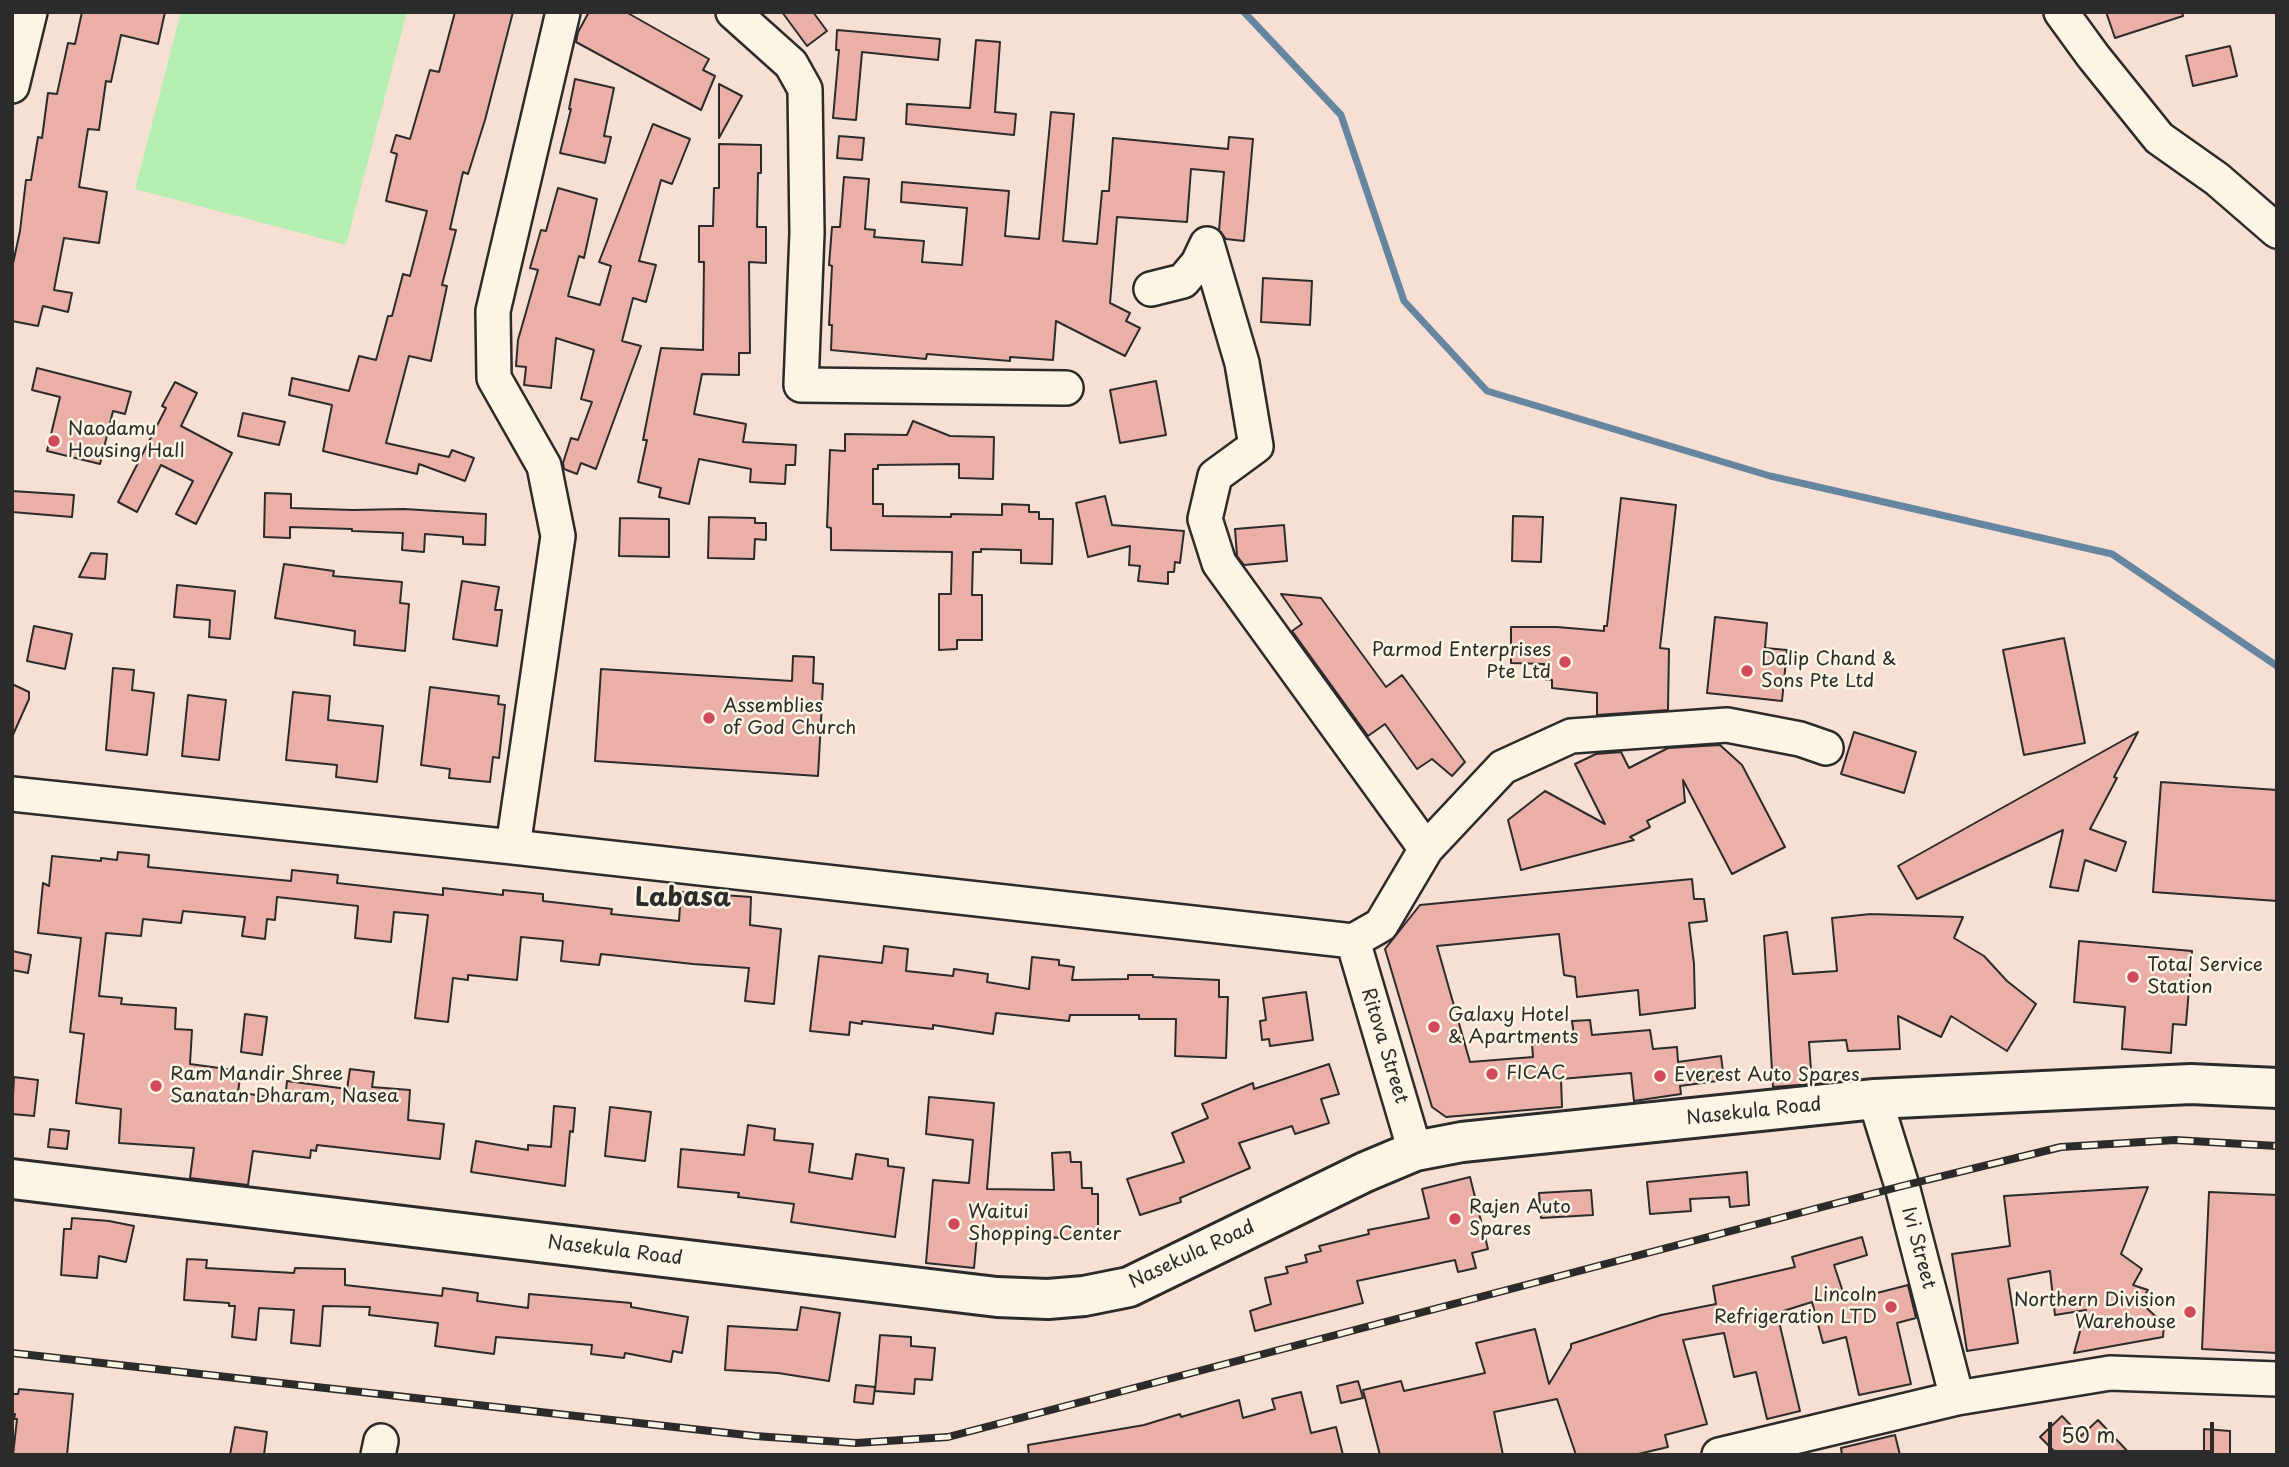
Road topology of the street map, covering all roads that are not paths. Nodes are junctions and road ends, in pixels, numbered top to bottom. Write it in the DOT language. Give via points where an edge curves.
graph roads {
  1 [pos="30,12"];
  2 [pos="563,12"];
  3 [pos="733,12"];
  4 [pos="2061,12"];
  5 [pos="12,86"];
  6 [pos="2277,231"];
  7 [pos="1151,289"];
  8 [pos="1066,388"];
  9 [pos="1826,748"];
  10 [pos="12,794"];
  11 [pos="513,847"];
  12 [pos="1426,849"];
  13 [pos="1353,941"];
  14 [pos="2277,1088"];
  15 [pos="1875,1099"];
  16 [pos="1415,1151"];
  17 [pos="12,1180"];
  18 [pos="2277,1379"];
  19 [pos="1957,1398"];
  20 [pos="1778,1448"];
  21 [pos="1719,1455"];
  1 -- 5 [label="street"];
  2 -- 11 [label="street" via="493,311 494,379 544,466 558,536"];
  3 -- 8 [label="street" via="792,64 805,89 807,233 801,385"];
  4 -- 6 [label="street" via="2159,138 2217,179"];
  7 -- 12 [label="street" via="1183,281 1207,244 1242,363 1256,446 1215,476 1205,519 1219,564"];
  9 -- 12 [label="street" via="1727,725 1571,736 1503,767"];
  10 -- 11 [label="street"];
  11 -- 13 [label="street"];
  12 -- 13 [label="street" via="1381,925"];
  13 -- 16 [label="street, Ritova Street"];
  14 -- 15 [label="main road, Nasekula Road" via="2191,1084"];
  15 -- 16 [label="main road, Nasekula Road" via="1462,1142"];
  15 -- 19 [label="street, Ivi Street"];
  16 -- 17 [label="main road, Nasekula Road" via="1129,1287 1048,1298 998,1297"];
  18 -- 19 [label="street" via="2110,1373"];
  19 -- 20 [label="street"];
  20 -- 21 [label="street"];
}
